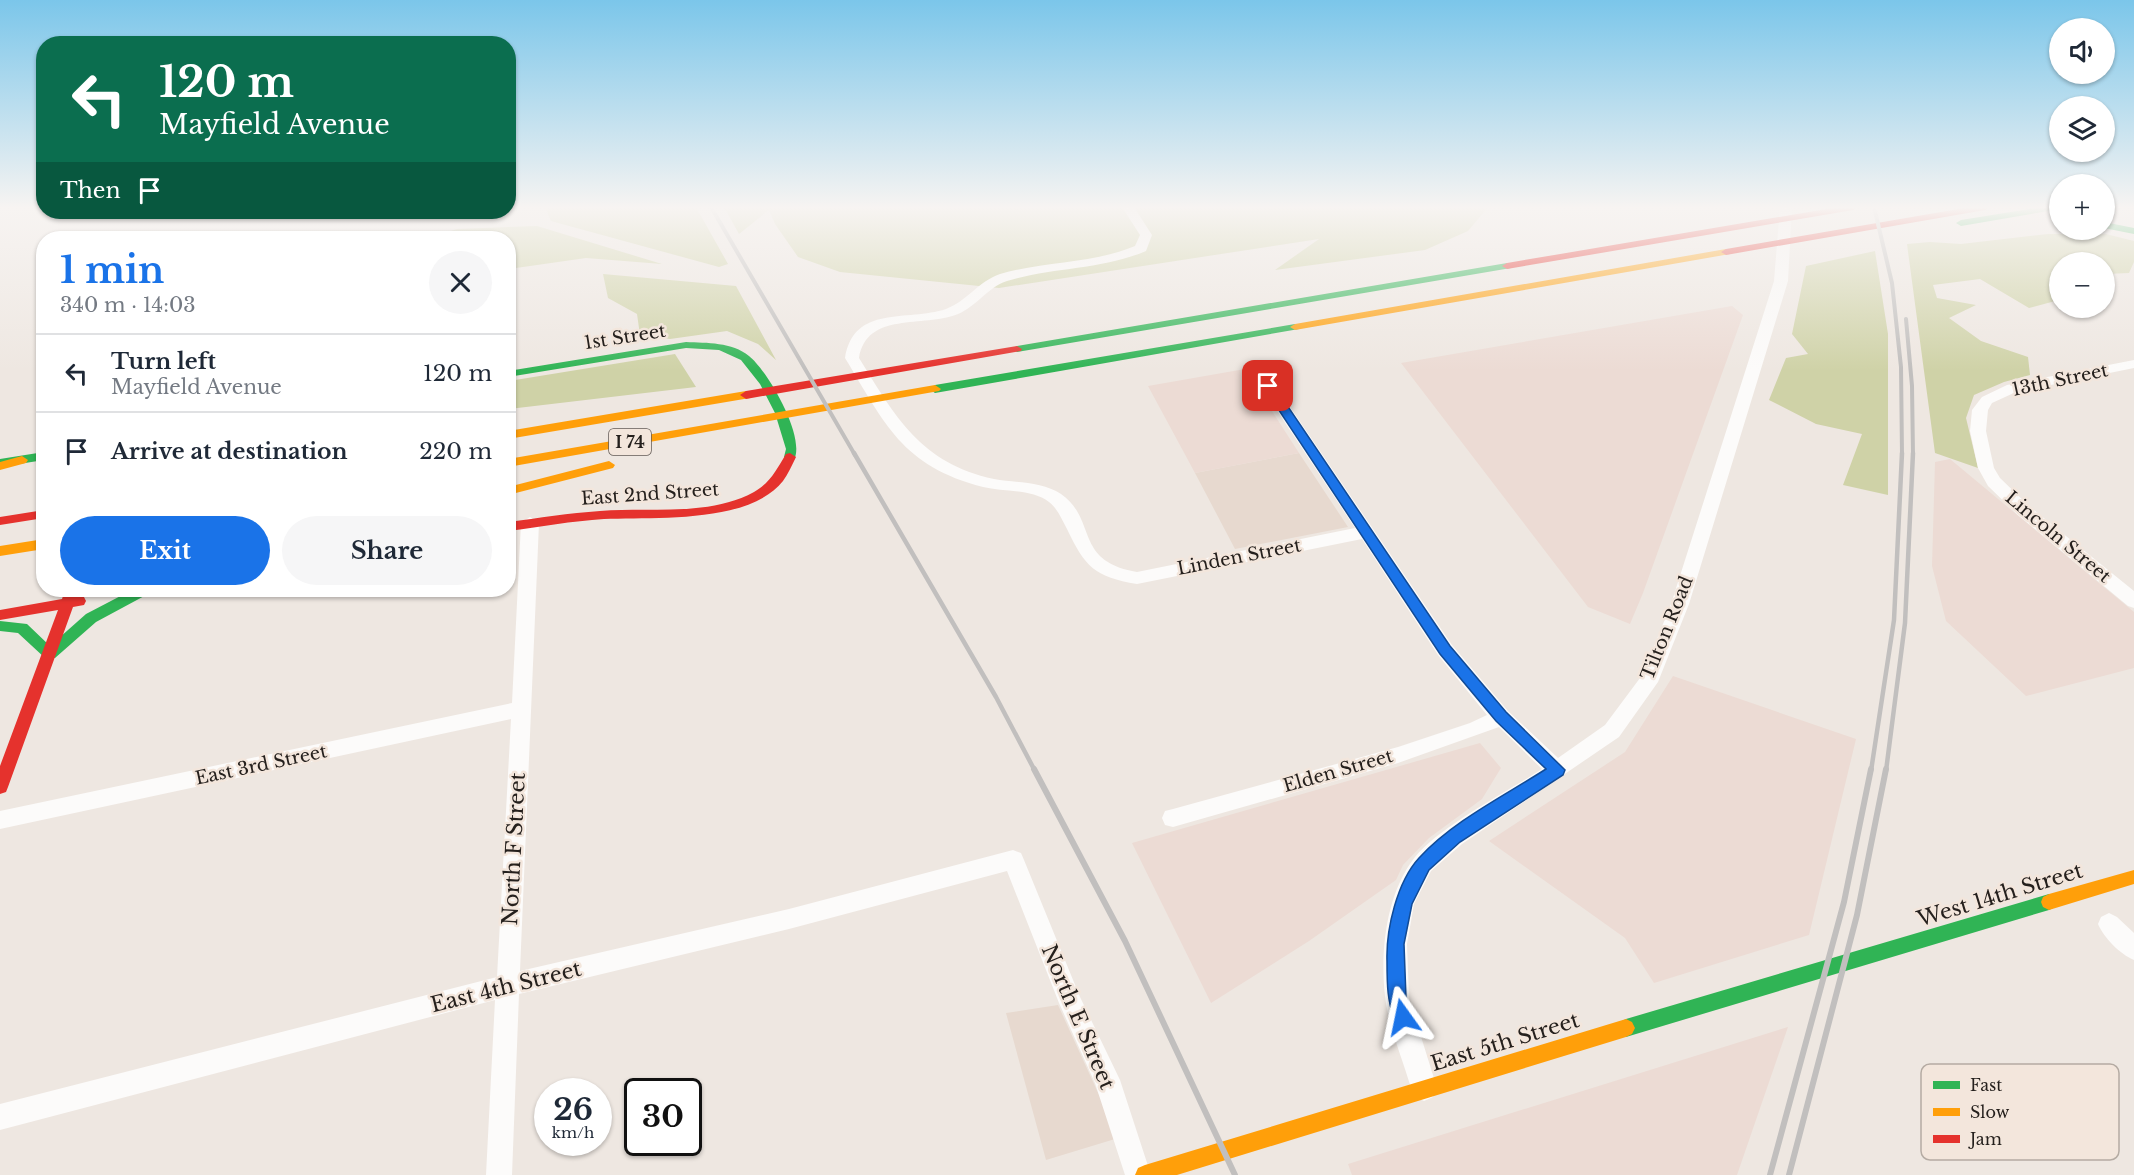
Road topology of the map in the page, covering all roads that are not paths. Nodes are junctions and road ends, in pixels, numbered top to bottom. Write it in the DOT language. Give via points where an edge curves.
graph roads {
  1 [pos="1097,262"];
  2 [pos="1493,262"];
  3 [pos="1530,262"];
  4 [pos="1668,262"];
  5 [pos="1744,262"];
  6 [pos="1782,262"];
  7 [pos="1414,306"];
  8 [pos="1222,314"];
  9 [pos="2134,364"];
  10 [pos="516,373"];
  11 [pos="1268,386"];
  12 [pos="1987,400"];
  13 [pos="706,401"];
  14 [pos="520,418"];
  15 [pos="752,427"];
  16 [pos="516,434"];
  17 [pos="684,447"];
  18 [pos="36,457"];
  19 [pos="628,460"];
  20 [pos="516,462"];
  21 [pos="0,465"];
  22 [pos="785,472"];
  23 [pos="516,489"];
  24 [pos="36,515"];
  25 [pos="0,521"];
  26 [pos="519,525"];
  27 [pos="1365,532"];
  28 [pos="36,545"];
  29 [pos="5,550"];
  30 [pos="69,597"];
  31 [pos="99,597"];
  32 [pos="130,597"];
  33 [pos="2134,601"];
  34 [pos="67,603"];
  35 [pos="0,615"];
  36 [pos="0,626"];
  37 [pos="50,654"];
  38 [pos="521,709"];
  39 [pos="1501,717"];
  40 [pos="1557,770"];
  41 [pos="0,787"];
  42 [pos="1173,818"];
  43 [pos="0,820"];
  44 [pos="1013,860"];
  45 [pos="2134,877"];
  46 [pos="2109,924"];
  47 [pos="2134,949"];
  48 [pos="1878,953"];
  49 [pos="507,986"];
  50 [pos="1424,1088"];
  51 [pos="0,1117"];
  52 [pos="500,1175"];
  53 [pos="1144,1175"];
  1 -- 27 [label="street, Linden Street" via="993,282 951,312 865,329 856,337 852,358 891,419 924,454 940,467 966,477 1052,496 1063,504 1088,555 1097,566 1113,574 1137,578"];
  2 -- 8 [label="main road"];
  3 -- 8 [label="main road, I 74"];
  4 -- 7 [label="main road"];
  5 -- 7 [label="main road" via="1669,275"];
  6 -- 40 [label="street, Tilton Road" via="1780,281 1680,604 1651,677 1612,731"];
  7 -- 15 [label="main road"];
  8 -- 13 [label="main road, I 74"];
  9 -- 12 [label="street, 13th Street" via="2013,388"];
  10 -- 22 [label="main road, 1st Street" via="686,345 721,347 745,358 765,383 781,413 792,449"];
  11 -- 27 [label="street"];
  12 -- 33 [label="street, Lincoln Street" via="1980,410 1978,431 1986,468 1994,482"];
  13 -- 14 [label="main road"];
  13 -- 16 [label="main road, I 74"];
  15 -- 17 [label="main road"];
  15 -- 20 [label="main road, I 74"];
  18 -- 21 [label="main road"];
  19 -- 23 [label="main road"];
  22 -- 26 [label="main road, East 2nd Street" via="763,494 732,505 685,513 601,515"];
  24 -- 25 [label="main road"];
  26 -- 38 [label="street, North F Street"];
  27 -- 39 [label="street" via="1445,650"];
  28 -- 29 [label="main road"];
  30 -- 34 [label="main road"];
  31 -- 34 [label="main road"];
  32 -- 37 [label="main road" via="91,618"];
  34 -- 35 [label="main road"];
  34 -- 37 [label="main road"];
  36 -- 37 [label="main road" via="22,628"];
  37 -- 41 [label="main road"];
  38 -- 43 [label="street, East 3rd Street"];
  38 -- 49 [label="street, North F Street"];
  39 -- 40 [label="street"];
  39 -- 42 [label="street, Elden Street" via="1398,755"];
  40 -- 50 [label="street, Tilton Road" via="1454,837 1423,864 1403,903 1395,944 1397,998"];
  44 -- 49 [label="street, East 4th Street" via="789,919"];
  44 -- 53 [label="street, North E Street"];
  45 -- 48 [label="main road, West 14th Street"];
  46 -- 47 [label="street"];
  48 -- 50 [label="main road, East 5th Street"];
  49 -- 51 [label="street, East 4th Street"];
  49 -- 52 [label="street, North F Street"];
  50 -- 53 [label="main road, East 5th Street"];
}
